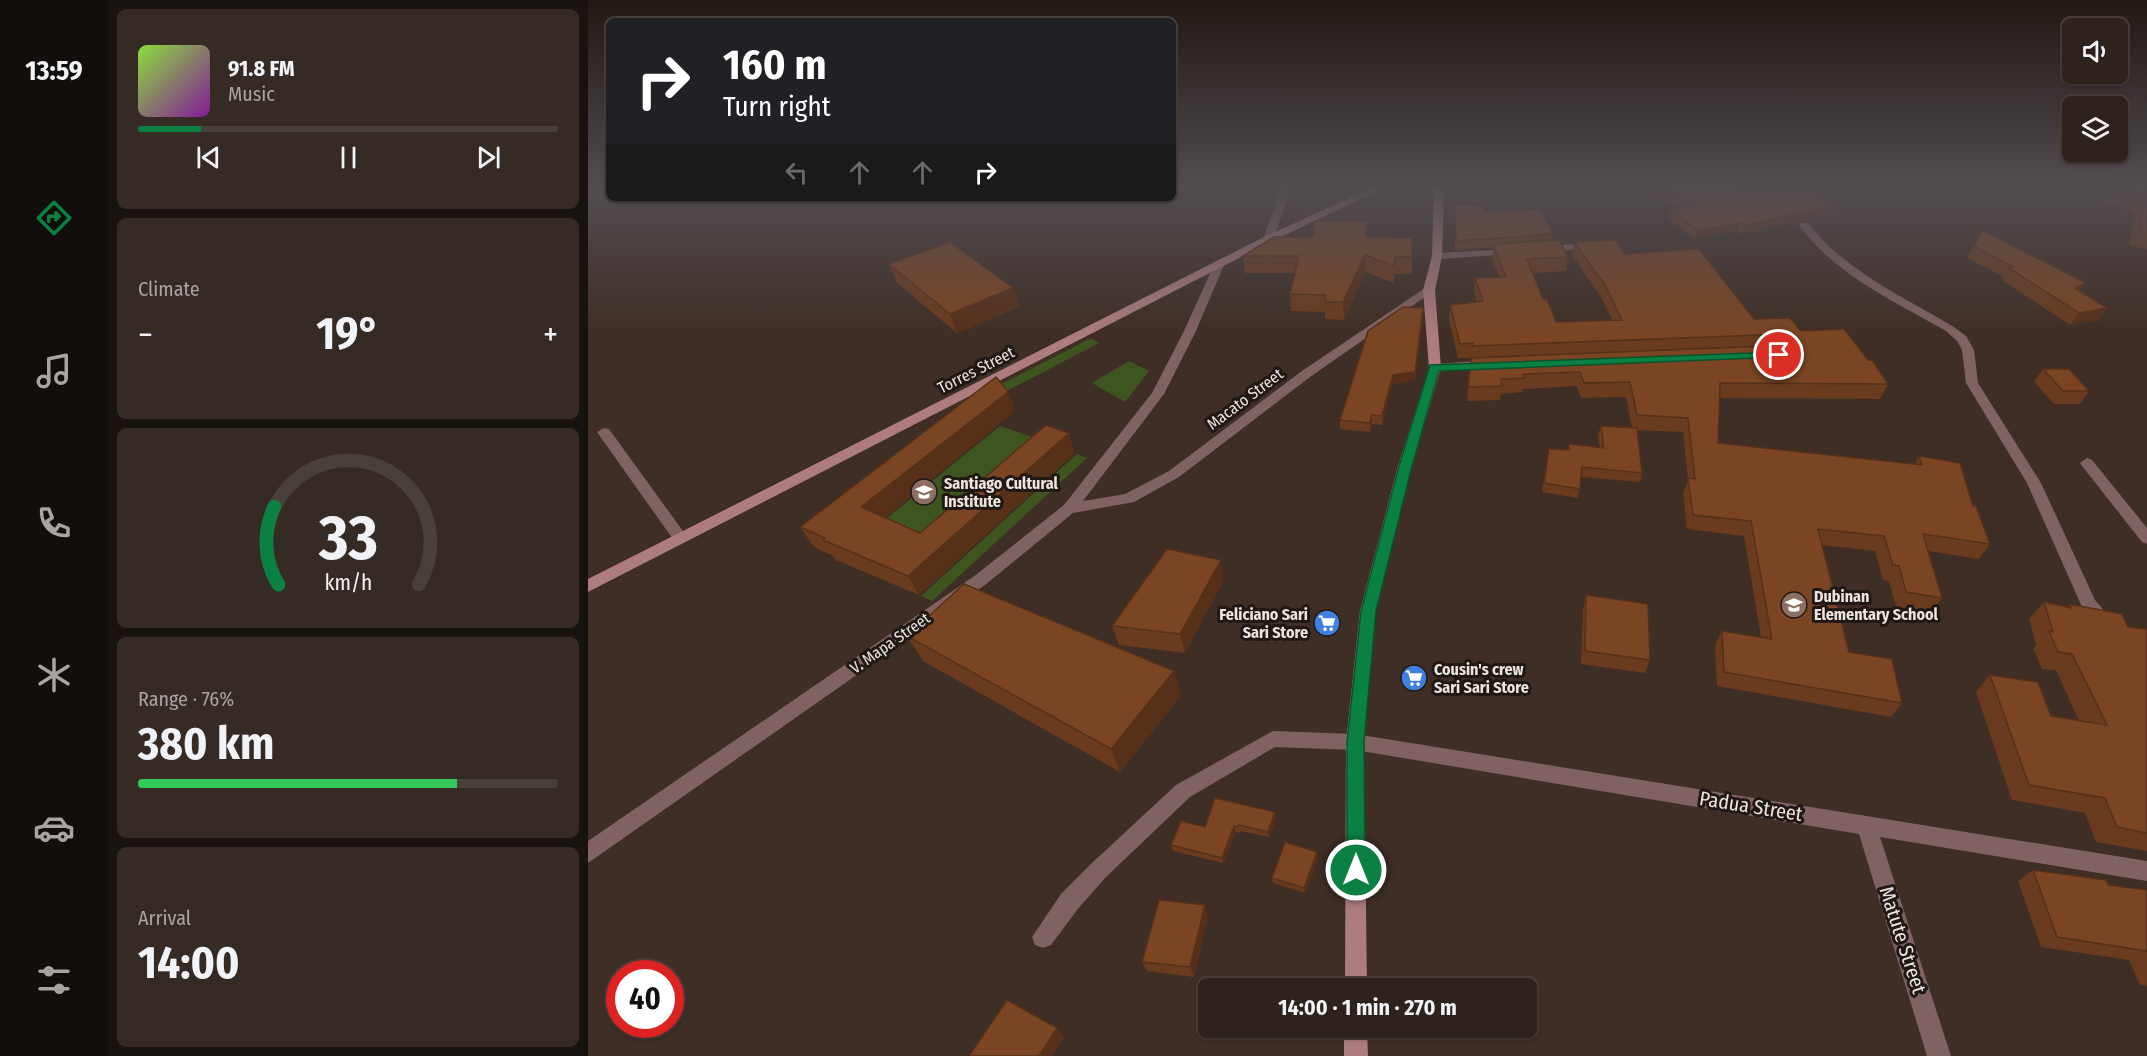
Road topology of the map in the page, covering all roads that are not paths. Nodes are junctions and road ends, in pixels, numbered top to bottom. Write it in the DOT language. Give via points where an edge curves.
graph roads {
  1 [pos="1274,236"];
  2 [pos="1438,236"];
  3 [pos="1813,236"];
  4 [pos="1268,239"];
  5 [pos="1598,246"];
  6 [pos="1437,256"];
  7 [pos="1219,265"];
  8 [pos="1430,290"];
  9 [pos="1509,364"];
  10 [pos="1434,368"];
  11 [pos="604,432"];
  12 [pos="2087,463"];
  13 [pos="1069,509"];
  14 [pos="680,538"];
  15 [pos="2147,538"];
  16 [pos="588,586"];
  17 [pos="2117,629"];
  18 [pos="1355,742"];
  19 [pos="1866,825"];
  20 [pos="588,853"];
  21 [pos="2147,871"];
  22 [pos="1043,937"];
  23 [pos="1356,978"];
  24 [pos="1356,1038"];
  25 [pos="1356,1056"];
  26 [pos="1939,1056"];
  1 -- 4 [label="street, Torres Street"];
  2 -- 6 [label="street"];
  3 -- 17 [label="street" via="1846,268 1962,339 1968,350 1972,383 2034,483 2088,603 2098,616"];
  4 -- 7 [label="street, Torres Street"];
  5 -- 6 [label="street"];
  6 -- 8 [label="street"];
  7 -- 13 [label="street, V. Mapa Street" via="1158,394"];
  7 -- 14 [label="street, Torres Street"];
  8 -- 10 [label="street"];
  8 -- 13 [label="street, Macato Street" via="1306,374 1174,474 1129,498"];
  9 -- 10 [label="street"];
  10 -- 18 [label="street" via="1368,611"];
  11 -- 14 [label="street"];
  12 -- 15 [label="street"];
  13 -- 20 [label="street, V. Mapa Street" via="979,581"];
  14 -- 16 [label="street, Torres Street"];
  18 -- 19 [label="street, Padua Street"];
  18 -- 22 [label="street, Padua Street" via="1273,739 1183,791 1099,870"];
  18 -- 23 [label="street"];
  19 -- 21 [label="street, Padua Street"];
  19 -- 26 [label="street, Matute Street"];
  24 -- 25 [label="street"];
}
